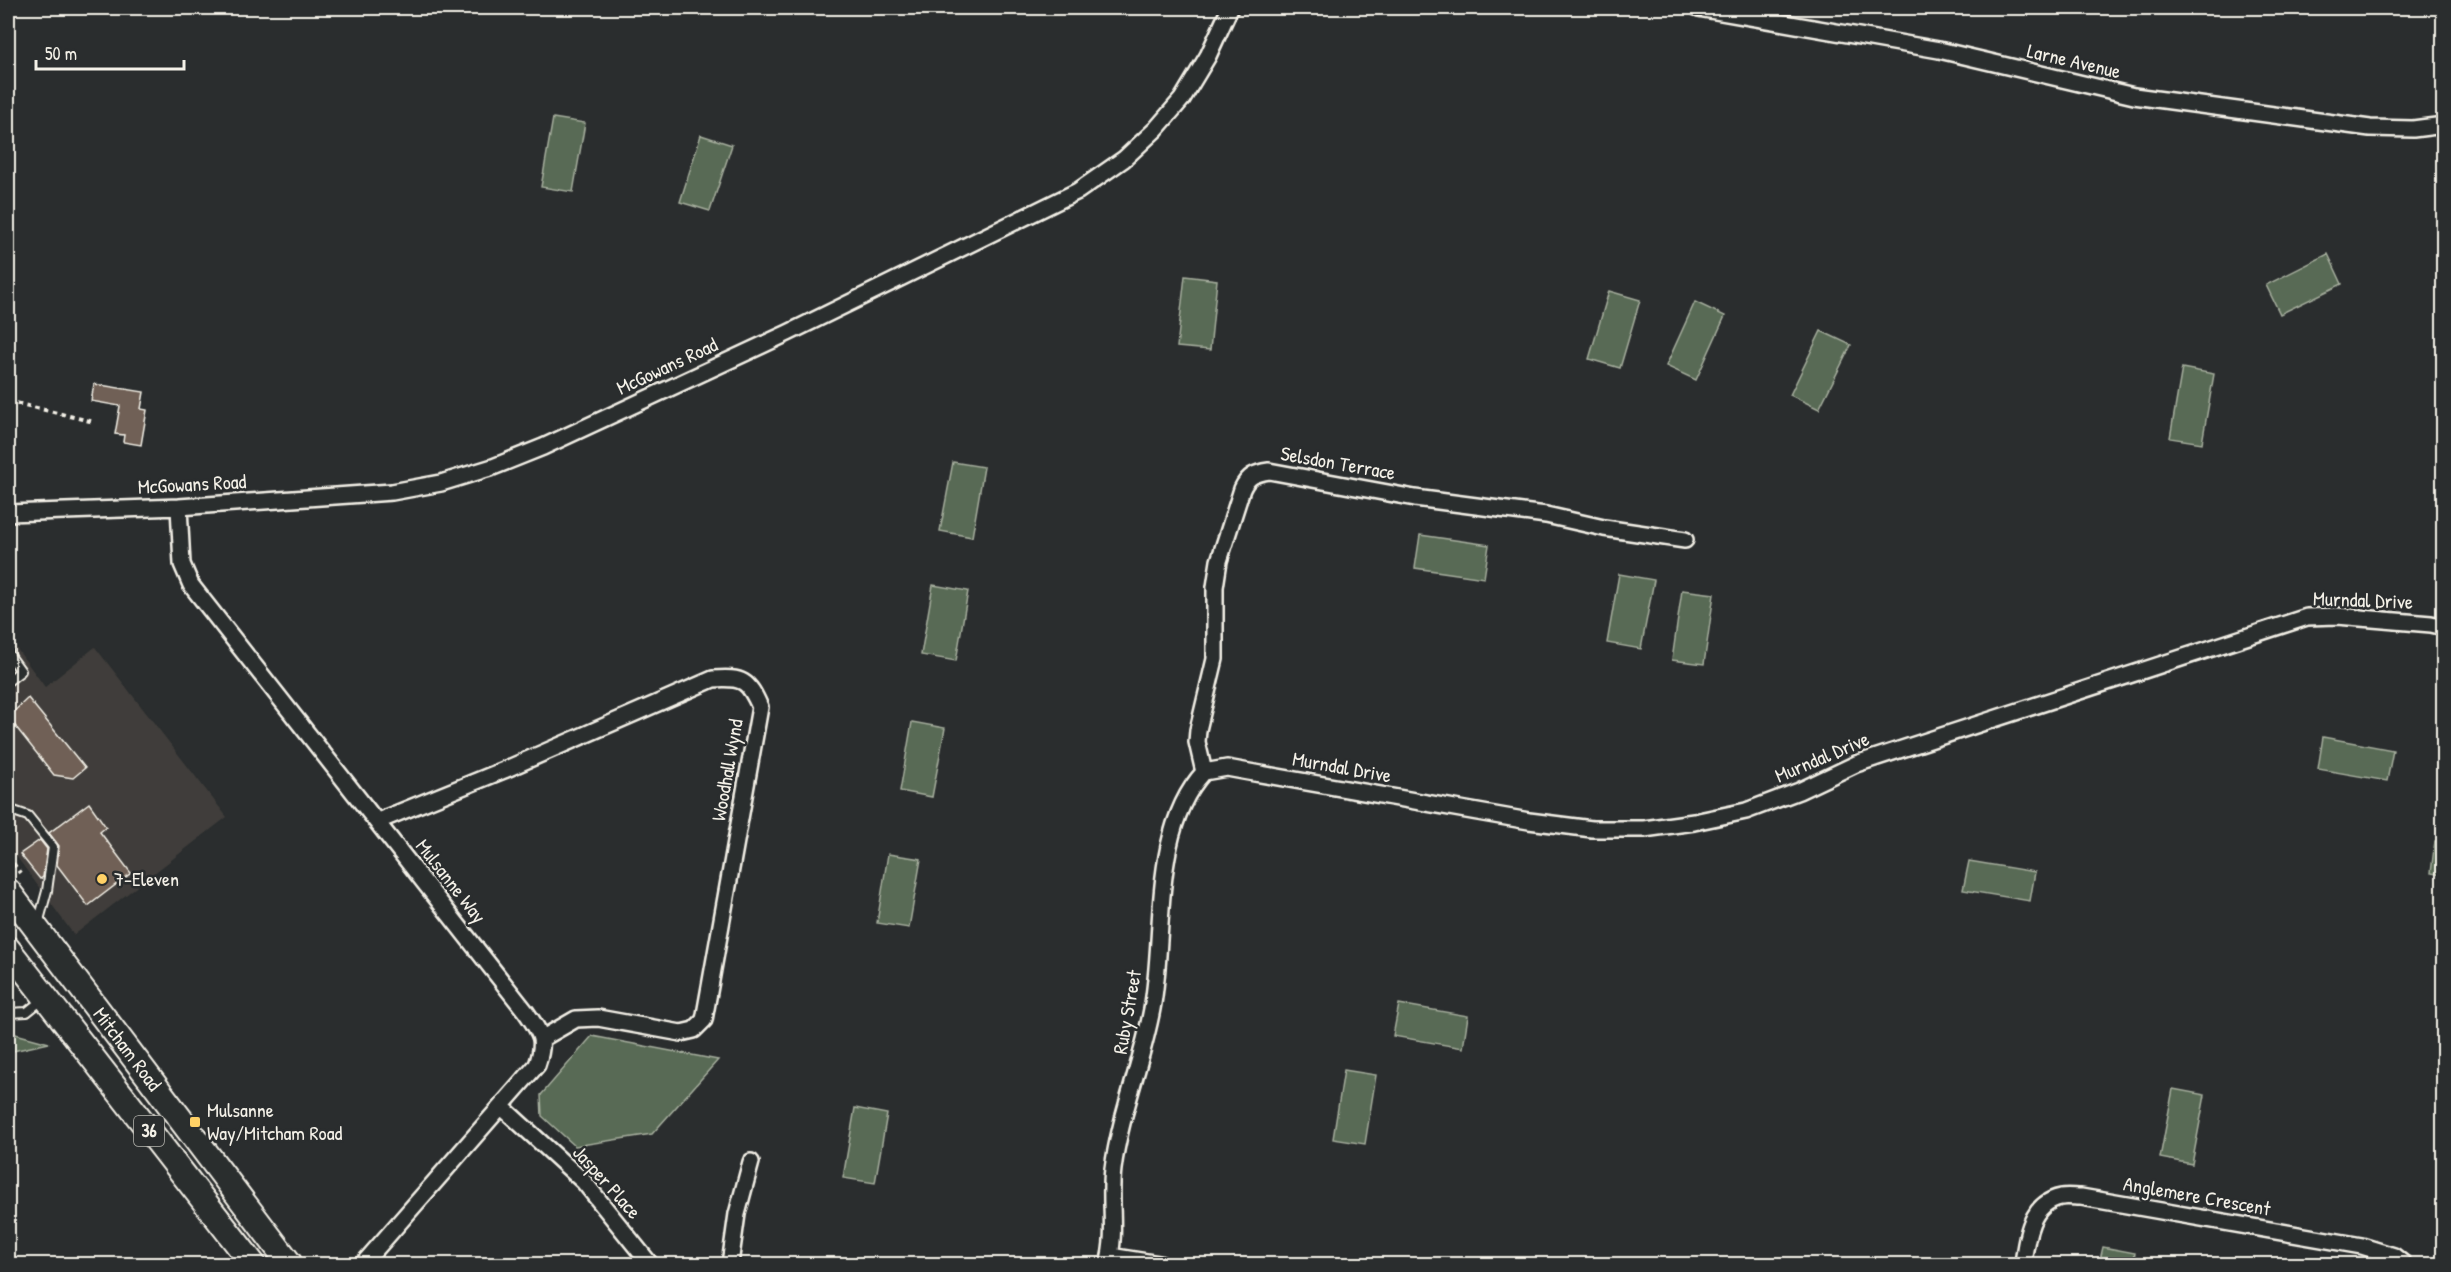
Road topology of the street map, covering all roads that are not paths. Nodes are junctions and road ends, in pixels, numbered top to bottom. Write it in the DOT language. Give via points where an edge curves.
graph roads {
  1 [pos="1230,8"];
  2 [pos="1698,8"];
  3 [pos="2444,125"];
  4 [pos="179,507"];
  5 [pos="8,513"];
  6 [pos="1685,540"];
  7 [pos="2444,627"];
  8 [pos="8,647"];
  9 [pos="8,681"];
  10 [pos="1204,772"];
  11 [pos="8,809"];
  12 [pos="378,821"];
  13 [pos="8,891"];
  14 [pos="37,929"];
  15 [pos="8,949"];
  16 [pos="70,975"];
  17 [pos="45,997"];
  18 [pos="8,1013"];
  19 [pos="543,1038"];
  20 [pos="502,1107"];
  21 [pos="751,1162"];
  22 [pos="1109,1260"];
  23 [pos="253,1264"];
  24 [pos="290,1264"];
  25 [pos="363,1264"];
  26 [pos="650,1264"];
  27 [pos="730,1264"];
  28 [pos="1160,1264"];
  29 [pos="2023,1264"];
  30 [pos="2404,1264"];
  1 -- 4 [label="street, McGowans Road" via="1182,99 1124,159 1078,191 788,333 543,447 441,483 341,497"];
  2 -- 3 [label="street, Larne Avenue" via="1939,50 2134,96 2370,128"];
  4 -- 5 [label="street, McGowans Road"];
  4 -- 12 [label="street, Mulsanne Way" via="182,564 191,585"];
  6 -- 10 [label="street, Selsdon Terrace" via="1269,471 1257,473 1247,478 1242,489 1219,561 1215,659 1197,742"];
  7 -- 10 [label="street, Murndal Drive" via="2337,616 2307,617 1876,757 1746,811 1644,829 1592,829 1529,821 1227,768"];
  8 -- 9 [label="lane" via="21,671"];
  10 -- 22 [label="street, Ruby Street" via="1187,796 1168,856 1158,926 1153,1008 1115,1152"];
  11 -- 14 [label="lane" via="28,816 52,847"];
  12 -- 19 [label="street, Mulsanne Way"];
  12 -- 19 [label="street, Woodhall Wynd" via="713,679 735,678 751,688 760,707 704,1020 694,1030 681,1033 598,1018 576,1019"];
  13 -- 14 [label="main road, Mitcham Road / 36"];
  14 -- 16 [label="main road, Mitcham Road / 36"];
  15 -- 17 [label="main road, Mitcham Road / 36"];
  16 -- 17 [label="main road"];
  16 -- 24 [label="main road, Mitcham Road / 36"];
  17 -- 18 [label="lane" via="27,1012"];
  17 -- 23 [label="main road, Mitcham Road / 36"];
  19 -- 20 [label="street" via="537,1065"];
  20 -- 25 [label="street"];
  20 -- 26 [label="street, Jasper Place" via="584,1182"];
  21 -- 27 [label="street" via="736,1214"];
  22 -- 28 [label="street"];
  29 -- 30 [label="street, Anglemere Crescent" via="2036,1214 2046,1203 2061,1197 2080,1197 2362,1246 2394,1256"];
}
